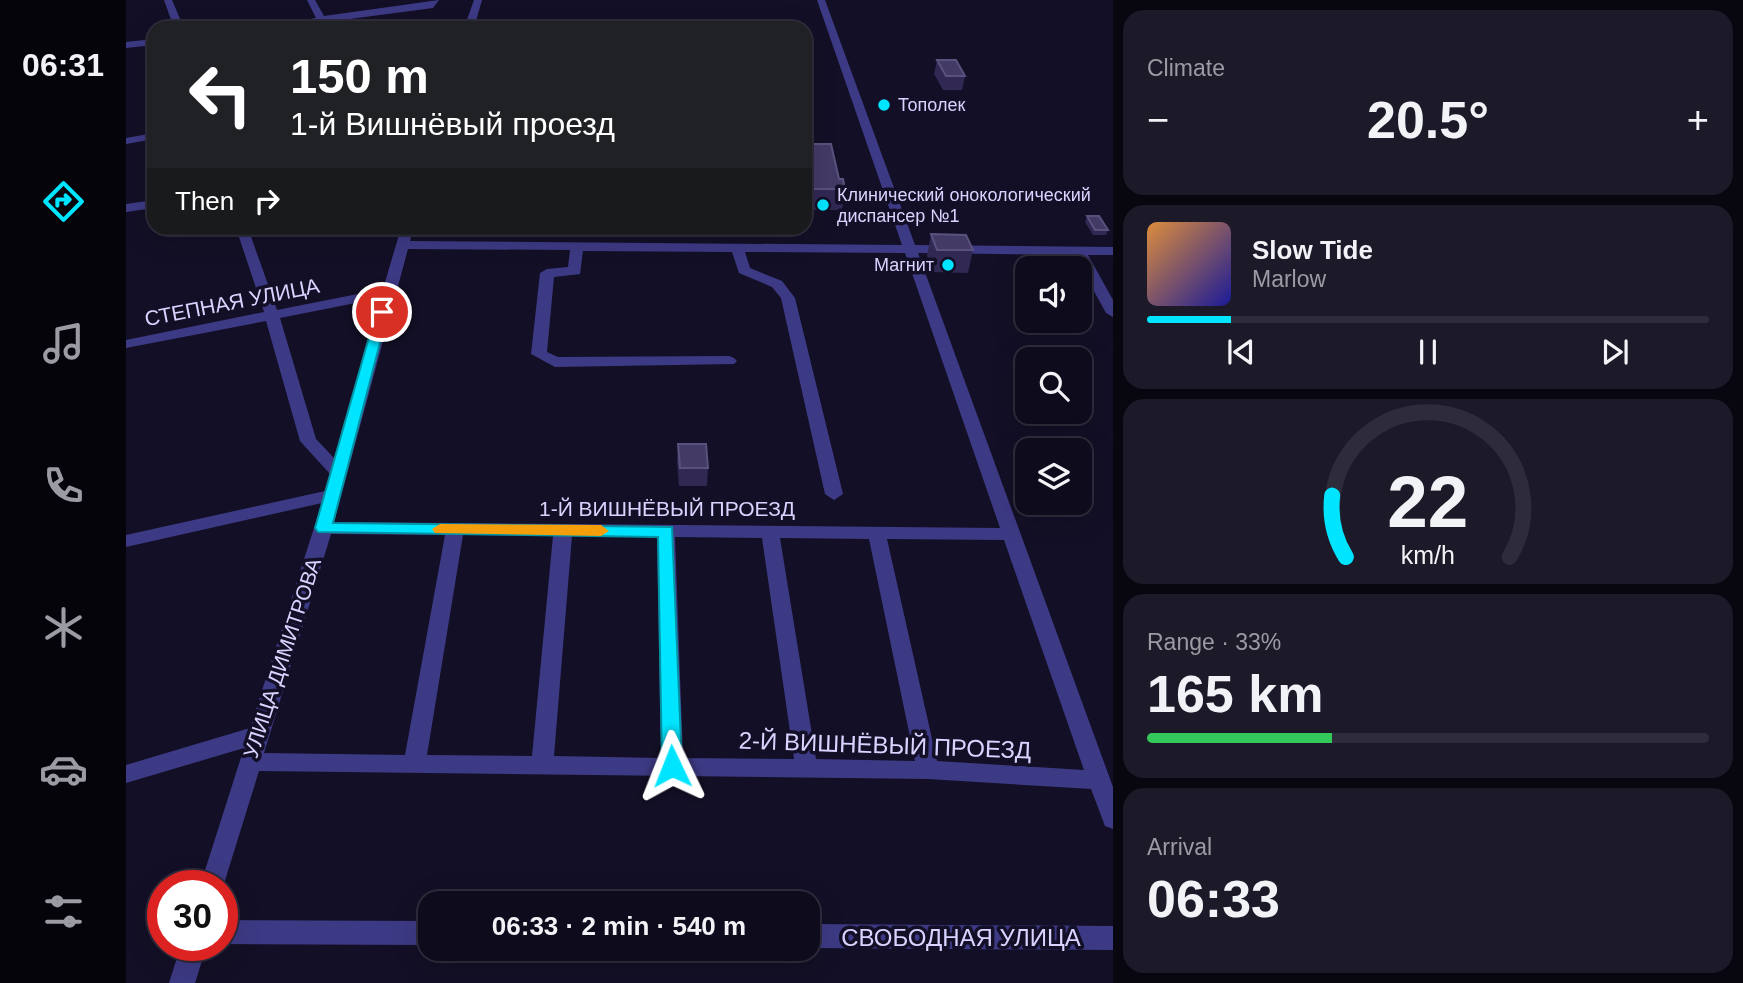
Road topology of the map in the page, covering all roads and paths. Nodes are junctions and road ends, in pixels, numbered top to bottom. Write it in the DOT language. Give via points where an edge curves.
graph roads {
  1 [pos="168,0"];
  2 [pos="311,0"];
  3 [pos="435,0"];
  4 [pos="478,0"];
  5 [pos="821,0"];
  6 [pos="176,21"];
  7 [pos="322,21"];
  8 [pos="341,21"];
  9 [pos="471,21"];
  10 [pos="147,42"];
  11 [pos="126,45"];
  12 [pos="147,137"];
  13 [pos="126,141"];
  14 [pos="147,205"];
  15 [pos="126,208"];
  16 [pos="244,235"];
  17 [pos="405,235"];
  18 [pos="402,245"];
  19 [pos="577,247"];
  20 [pos="737,248"];
  21 [pos="907,249"];
  22 [pos="1079,251"];
  23 [pos="1113,251"];
  24 [pos="388,292"];
  25 [pos="1113,313"];
  26 [pos="272,316"];
  27 [pos="126,344"];
  28 [pos="729,361"];
  29 [pos="340,474"];
  30 [pos="834,494"];
  31 [pos="333,495"];
  32 [pos="323,528"];
  33 [pos="455,529"];
  34 [pos="563,530"];
  35 [pos="666,531"];
  36 [pos="769,532"];
  37 [pos="877,533"];
  38 [pos="1010,534"];
  39 [pos="126,541"];
  40 [pos="257,735"];
  41 [pos="249,762"];
  42 [pos="415,762"];
  43 [pos="542,764"];
  44 [pos="672,766"];
  45 [pos="806,768"];
  46 [pos="928,770"];
  47 [pos="126,774"];
  48 [pos="1099,780"];
  49 [pos="1113,819"];
  50 [pos="217,870"];
  51 [pos="238,932"];
  52 [pos="418,933"];
  53 [pos="820,936"];
  54 [pos="1113,938"];
  55 [pos="189,961"];
  56 [pos="182,983"];
  1 -- 6 [label="street"];
  2 -- 7 [label="street"];
  3 -- 8 [label="street" via="433,5"];
  4 -- 9 [label="street"];
  5 -- 21 [label="street"];
  10 -- 11 [label="street"];
  12 -- 13 [label="street"];
  14 -- 15 [label="street"];
  16 -- 26 [label="street"];
  17 -- 18 [label="street, УЛИЦА ДИМИТРОВА"];
  18 -- 19 [label="street"];
  18 -- 24 [label="street, УЛИЦА ДИМИТРОВА"];
  19 -- 20 [label="street"];
  19 -- 28 [label="street" via="575,271 547,273 539,354 555,362"];
  20 -- 21 [label="street"];
  20 -- 30 [label="street" via="744,270 777,284 788,298"];
  21 -- 22 [label="street"];
  21 -- 38 [label="street"];
  22 -- 23 [label="street"];
  22 -- 25 [label="street"];
  24 -- 26 [label="street, СТЕПНАЯ УЛИЦА"];
  24 -- 29 [label="street, УЛИЦА ДИМИТРОВА"];
  26 -- 27 [label="street, СТЕПНАЯ УЛИЦА"];
  26 -- 29 [label="street" via="308,441"];
  29 -- 31 [label="street, УЛИЦА ДИМИТРОВА"];
  31 -- 32 [label="street, УЛИЦА ДИМИТРОВА"];
  31 -- 39 [label="street"];
  32 -- 33 [label="street, 1-Й ВИШНЁВЫЙ ПРОЕЗД"];
  32 -- 40 [label="street, УЛИЦА ДИМИТРОВА"];
  33 -- 34 [label="street, 1-Й ВИШНЁВЫЙ ПРОЕЗД"];
  33 -- 42 [label="street"];
  34 -- 35 [label="street, 1-Й ВИШНЁВЫЙ ПРОЕЗД"];
  34 -- 43 [label="street"];
  35 -- 36 [label="street, 1-Й ВИШНЁВЫЙ ПРОЕЗД"];
  35 -- 44 [label="street"];
  36 -- 37 [label="street, 1-Й ВИШНЁВЫЙ ПРОЕЗД"];
  36 -- 45 [label="street"];
  37 -- 38 [label="street, 1-Й ВИШНЁВЫЙ ПРОЕЗД"];
  37 -- 46 [label="street"];
  38 -- 48 [label="street"];
  40 -- 41 [label="street, УЛИЦА ДИМИТРОВА"];
  40 -- 47 [label="street"];
  41 -- 42 [label="street, 2-Й ВИШНЁВЫЙ ПРОЕЗД"];
  41 -- 50 [label="street, УЛИЦА ДИМИТРОВА"];
  42 -- 43 [label="street, 2-Й ВИШНЁВЫЙ ПРОЕЗД"];
  43 -- 44 [label="street, 2-Й ВИШНЁВЫЙ ПРОЕЗД"];
  44 -- 45 [label="street, 2-Й ВИШНЁВЫЙ ПРОЕЗД"];
  45 -- 46 [label="street, 2-Й ВИШНЁВЫЙ ПРОЕЗД"];
  46 -- 48 [label="street, 2-Й ВИШНЁВЫЙ ПРОЕЗД"];
  48 -- 49 [label="street"];
  51 -- 52 [label="street"];
  53 -- 54 [label="street, СВОБОДНАЯ УЛИЦА"];
  55 -- 56 [label="street"];
}
